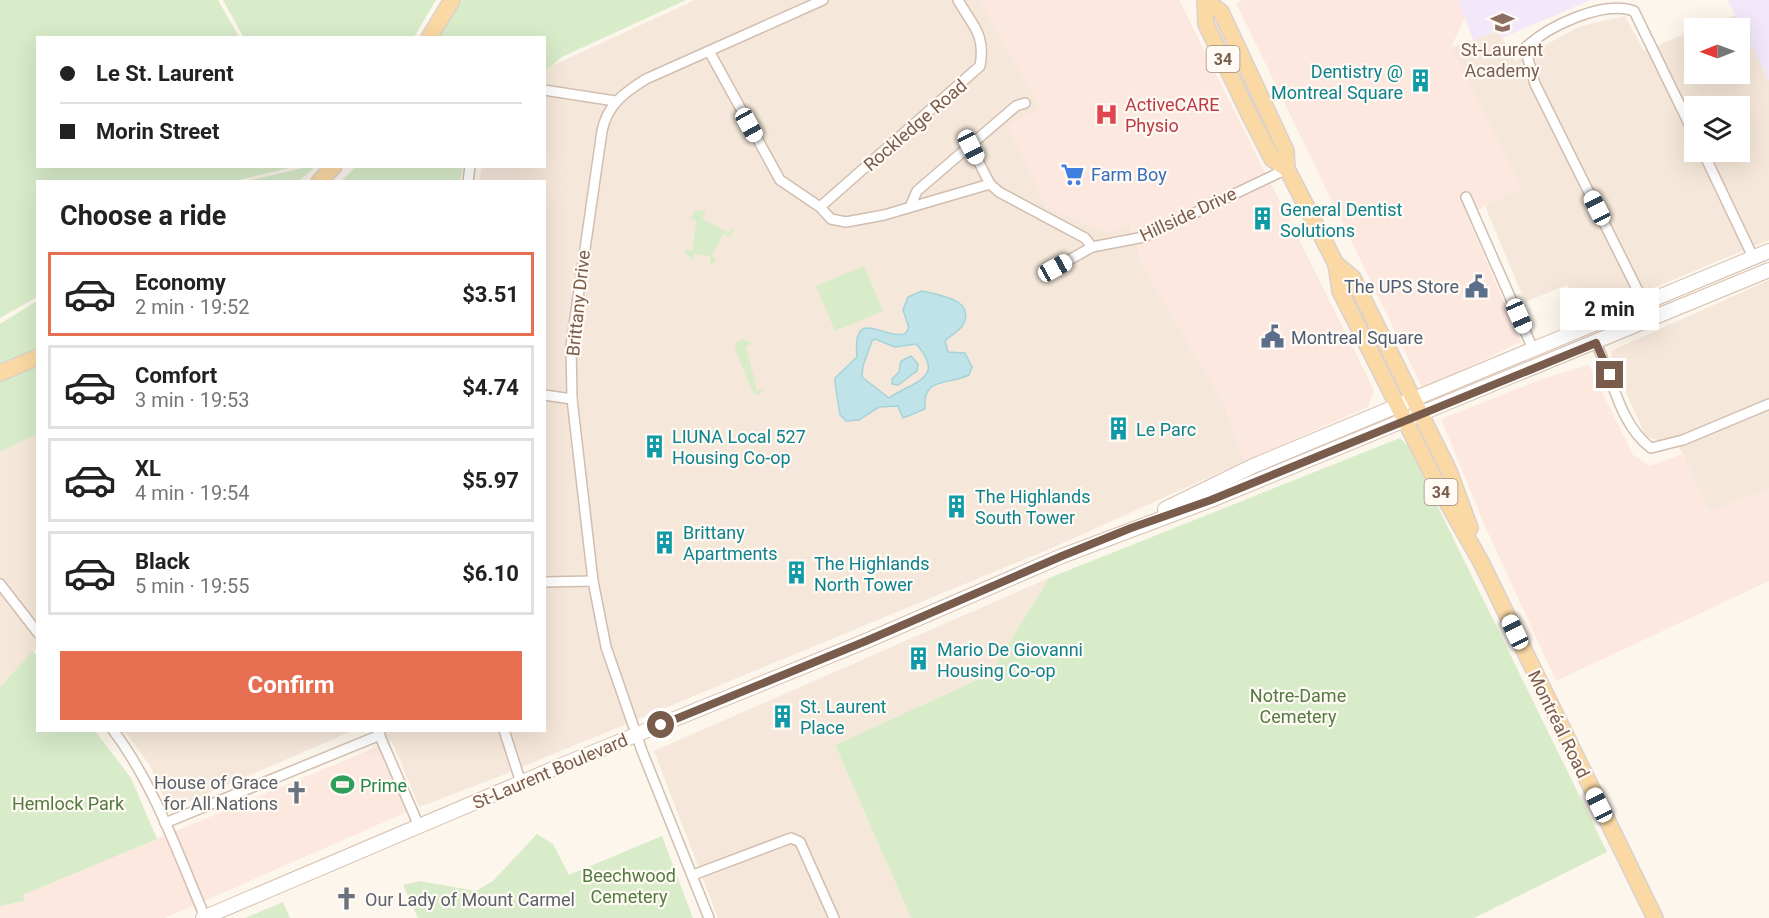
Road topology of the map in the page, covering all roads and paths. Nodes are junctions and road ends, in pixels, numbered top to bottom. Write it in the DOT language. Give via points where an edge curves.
graph roads {
  1 [pos="452,0"];
  2 [pos="823,0"];
  3 [pos="958,0"];
  4 [pos="1205,0"];
  5 [pos="430,36"];
  6 [pos="709,51"];
  7 [pos="546,90"];
  8 [pos="615,101"];
  9 [pos="1025,103"];
  10 [pos="1684,113"];
  11 [pos="971,147"];
  12 [pos="1707,162"];
  13 [pos="332,168"];
  14 [pos="1287,169"];
  15 [pos="321,180"];
  16 [pos="990,184"];
  17 [pos="1466,197"];
  18 [pos="820,207"];
  19 [pos="910,207"];
  20 [pos="1092,247"];
  21 [pos="1769,251"];
  22 [pos="1753,257"];
  23 [pos="1336,264"];
  24 [pos="1055,268"];
  25 [pos="1769,270"];
  26 [pos="1644,303"];
  27 [pos="1596,343"];
  28 [pos="1533,349"];
  29 [pos="36,358"];
  30 [pos="0,373"];
  31 [pos="546,395"];
  32 [pos="572,399"];
  33 [pos="1413,399"];
  34 [pos="1769,404"];
  35 [pos="1398,405"];
  36 [pos="1421,414"];
  37 [pos="1406,420"];
  38 [pos="1296,449"];
  39 [pos="1302,463"];
  40 [pos="1131,528"];
  41 [pos="1481,562"];
  42 [pos="593,581"];
  43 [pos="546,582"];
  44 [pos="0,584"];
  45 [pos="36,629"];
  46 [pos="115,732"];
  47 [pos="505,732"];
  48 [pos="379,733"];
  49 [pos="638,734"];
  50 [pos="521,783"];
  51 [pos="165,823"];
  52 [pos="419,826"];
  53 [pos="693,875"];
  54 [pos="204,918"];
  55 [pos="709,918"];
  56 [pos="834,918"];
  57 [pos="1654,918"];
  1 -- 5 [label="main road"];
  2 -- 6 [label="street, Brittany Drive"];
  3 -- 18 [label="street, Rockledge Road" via="979,30 980,66"];
  4 -- 14 [label="main road, Montréal Road / 34" via="1221,12 1286,151"];
  6 -- 8 [label="street, Brittany Drive" via="646,79"];
  6 -- 18 [label="street" via="780,180"];
  7 -- 8 [label="street"];
  8 -- 32 [label="street, Brittany Drive" via="603,123 591,201 572,335"];
  9 -- 11 [label="street" via="1016,106"];
  10 -- 26 [label="street" via="1634,11 1599,9 1547,31 1525,48 1535,84"];
  11 -- 16 [label="street"];
  11 -- 19 [label="street" via="917,191"];
  12 -- 22 [label="street"];
  13 -- 15 [label="main road"];
  14 -- 20 [label="street, Hillside Drive" via="1144,237"];
  14 -- 23 [label="main road, Montréal Road / 34"];
  16 -- 19 [label="street"];
  16 -- 20 [label="street" via="1026,209 1085,238"];
  17 -- 28 [label="street"];
  18 -- 19 [label="street" via="831,219 846,222"];
  20 -- 24 [label="street, Hillside Drive"];
  21 -- 22 [label="main road, St-Laurent Boulevard"];
  22 -- 26 [label="main road, St-Laurent Boulevard"];
  23 -- 33 [label="main road, Montréal Road / 34" via="1353,278"];
  23 -- 35 [label="main road, Montréal Road / 34" via="1340,291"];
  25 -- 27 [label="main road, St-Laurent Boulevard"];
  26 -- 28 [label="main road, St-Laurent Boulevard"];
  27 -- 34 [label="street" via="1629,426 1651,448 1683,440"];
  27 -- 36 [label="main road, St-Laurent Boulevard"];
  28 -- 33 [label="main road, St-Laurent Boulevard"];
  29 -- 30 [label="main road"];
  31 -- 32 [label="street"];
  32 -- 42 [label="street, Brittany Drive"];
  33 -- 35 [label="main road, St-Laurent Boulevard"];
  33 -- 36 [label="main road, Montréal Road / 34"];
  35 -- 37 [label="main road, Montréal Road / 34"];
  35 -- 38 [label="main road, St-Laurent Boulevard"];
  36 -- 37 [label="main road, St-Laurent Boulevard"];
  36 -- 41 [label="main road, Montréal Road / 34" via="1449,471"];
  37 -- 39 [label="main road, St-Laurent Boulevard"];
  37 -- 41 [label="main road, Montréal Road / 34"];
  38 -- 39 [label="main road"];
  38 -- 40 [label="main road, St-Laurent Boulevard" via="1249,468"];
  39 -- 40 [label="main road, St-Laurent Boulevard"];
  40 -- 49 [label="main road, St-Laurent Boulevard"];
  41 -- 57 [label="main road, Montréal Road / 34"];
  42 -- 43 [label="street"];
  42 -- 49 [label="street, Brittany Drive" via="606,648"];
  44 -- 45 [label="street"];
  46 -- 51 [label="street" via="129,751"];
  47 -- 50 [label="street"];
  48 -- 51 [label="street"];
  48 -- 52 [label="street"];
  49 -- 50 [label="main road, St-Laurent Boulevard"];
  49 -- 53 [label="street, Brittany Drive"];
  50 -- 52 [label="main road, St-Laurent Boulevard"];
  51 -- 54 [label="street"];
  52 -- 54 [label="main road, St-Laurent Boulevard"];
  53 -- 55 [label="street, Brittany Drive"];
  53 -- 56 [label="street" via="791,838 800,842"];
}
